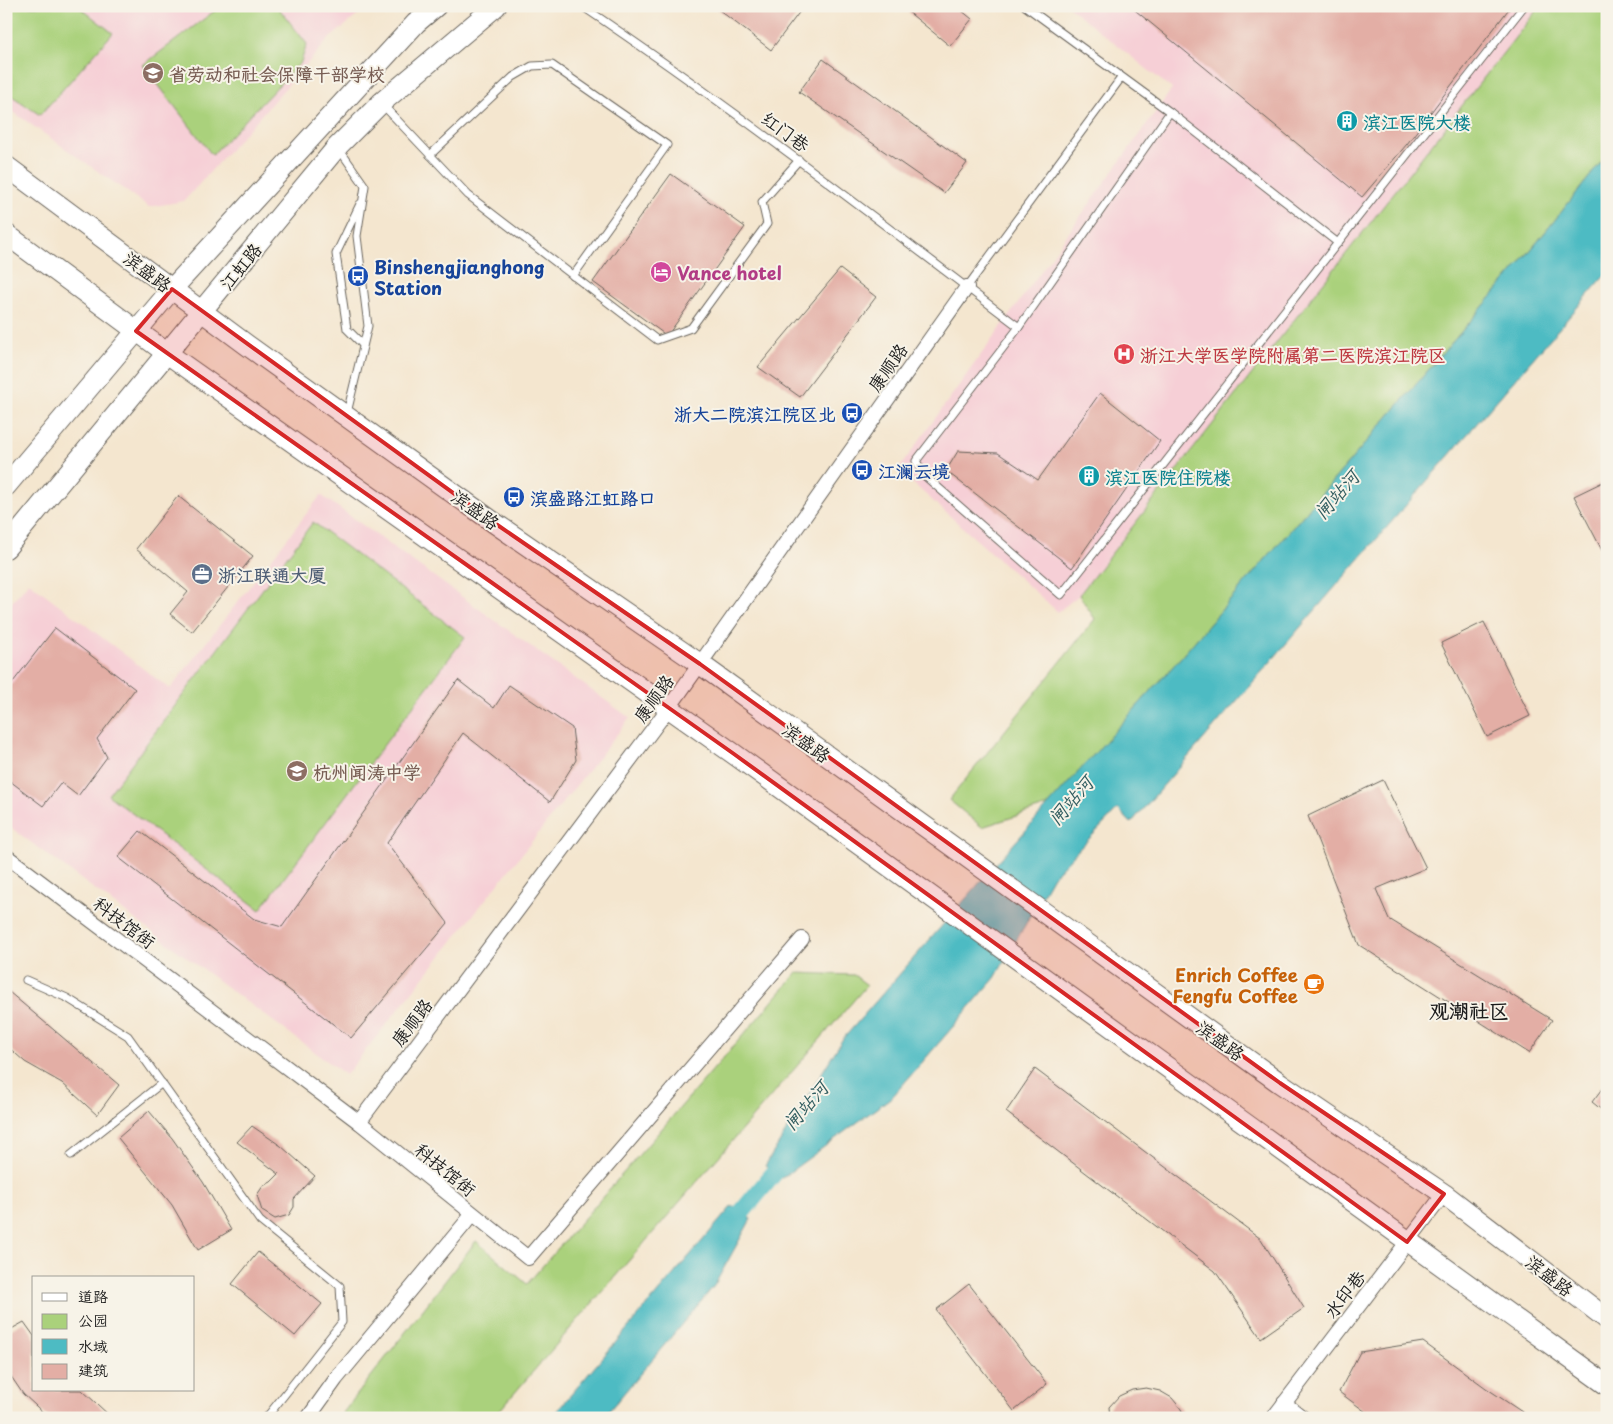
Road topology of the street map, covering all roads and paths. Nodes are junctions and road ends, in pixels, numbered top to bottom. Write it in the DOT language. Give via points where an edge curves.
graph roads {
  1 [pos="436,6"];
  2 [pos="496,6"];
  3 [pos="582,6"];
  4 [pos="1025,6"];
  5 [pos="1524,6"];
  6 [pos="1121,78"];
  7 [pos="381,104"];
  8 [pos="1170,112"];
  9 [pos="337,147"];
  10 [pos="430,155"];
  11 [pos="799,160"];
  12 [pos="6,166"];
  13 [pos="365,196"];
  14 [pos="6,234"];
  15 [pos="1338,243"];
  16 [pos="573,276"];
  17 [pos="967,288"];
  18 [pos="172,289"];
  19 [pos="203,312"];
  20 [pos="1019,327"];
  21 [pos="136,331"];
  22 [pos="363,345"];
  23 [pos="168,354"];
  24 [pos="346,416"];
  25 [pos="6,486"];
  26 [pos="6,548"];
  27 [pos="700,664"];
  28 [pos="668,710"];
  29 [pos="6,856"];
  30 [pos="802,939"];
  31 [pos="26,980"];
  32 [pos="162,1083"];
  33 [pos="359,1122"];
  34 [pos="71,1155"];
  35 [pos="1444,1194"];
  36 [pos="472,1215"];
  37 [pos="1407,1242"];
  38 [pos="1607,1319"];
  39 [pos="1607,1385"];
  40 [pos="1284,1403"];
  41 [pos="266,1418"];
  42 [pos="308,1418"];
  43 [pos="1273,1418"];
  44 [pos="1304,1418"];
  1 -- 18 [label="main road, 江虹路"];
  2 -- 7 [label="main road, 江虹路"];
  3 -- 11 [label="lane, 红门巷"];
  4 -- 6 [label="lane"];
  5 -- 15 [label="lane"];
  6 -- 8 [label="lane"];
  6 -- 17 [label="lane"];
  7 -- 9 [label="main road, 江虹路"];
  7 -- 10 [label="lane"];
  8 -- 15 [label="lane"];
  8 -- 20 [label="lane"];
  9 -- 13 [label="lane" via="365,186"];
  9 -- 19 [label="main road, 江虹路"];
  10 -- 16 [label="lane" via="468,195"];
  10 -- 16 [label="lane" via="513,77 532,66 552,65 668,145"];
  11 -- 16 [label="lane" via="762,202 767,224 691,328 657,340"];
  11 -- 17 [label="lane, 红门巷"];
  12 -- 18 [label="main road, 滨盛路"];
  13 -- 22 [label="lane" via="356,236 368,326"];
  13 -- 22 [label="lane" via="336,254 347,329"];
  14 -- 21 [label="main road"];
  15 -- 20 [label="lane" via="1061,595 925,476 916,461"];
  17 -- 20 [label="lane, 红门巷"];
  17 -- 27 [label="street, 康顺路"];
  18 -- 19 [label="main road, 滨盛路"];
  18 -- 21 [label="main road, 江虹路"];
  19 -- 23 [label="main road, 江虹路"];
  19 -- 24 [label="main road, 滨盛路"];
  21 -- 23 [label="main road"];
  21 -- 25 [label="main road, 江虹路"];
  22 -- 24 [label="lane"];
  23 -- 26 [label="main road, 江虹路"];
  23 -- 28 [label="main road"];
  24 -- 27 [label="main road, 滨盛路"];
  27 -- 28 [label="street, 康顺路"];
  27 -- 35 [label="main road, 滨盛路" via="1280,1083"];
  28 -- 33 [label="street, 康顺路"];
  28 -- 37 [label="main road" via="734,754"];
  29 -- 33 [label="street, 科技馆街"];
  30 -- 36 [label="street, 科技馆街" via="528,1258"];
  31 -- 32 [label="lane" via="67,998 128,1036"];
  32 -- 34 [label="lane"];
  32 -- 41 [label="lane" via="260,1221 340,1286 342,1322"];
  33 -- 36 [label="street, 科技馆街"];
  35 -- 37 [label="street, 水印巷"];
  35 -- 38 [label="main road, 滨盛路"];
  36 -- 42 [label="street" via="336,1378"];
  37 -- 39 [label="main road"];
  37 -- 40 [label="street, 水印巷"];
  40 -- 43 [label="street, 水印巷"];
  40 -- 44 [label="street"];
}
